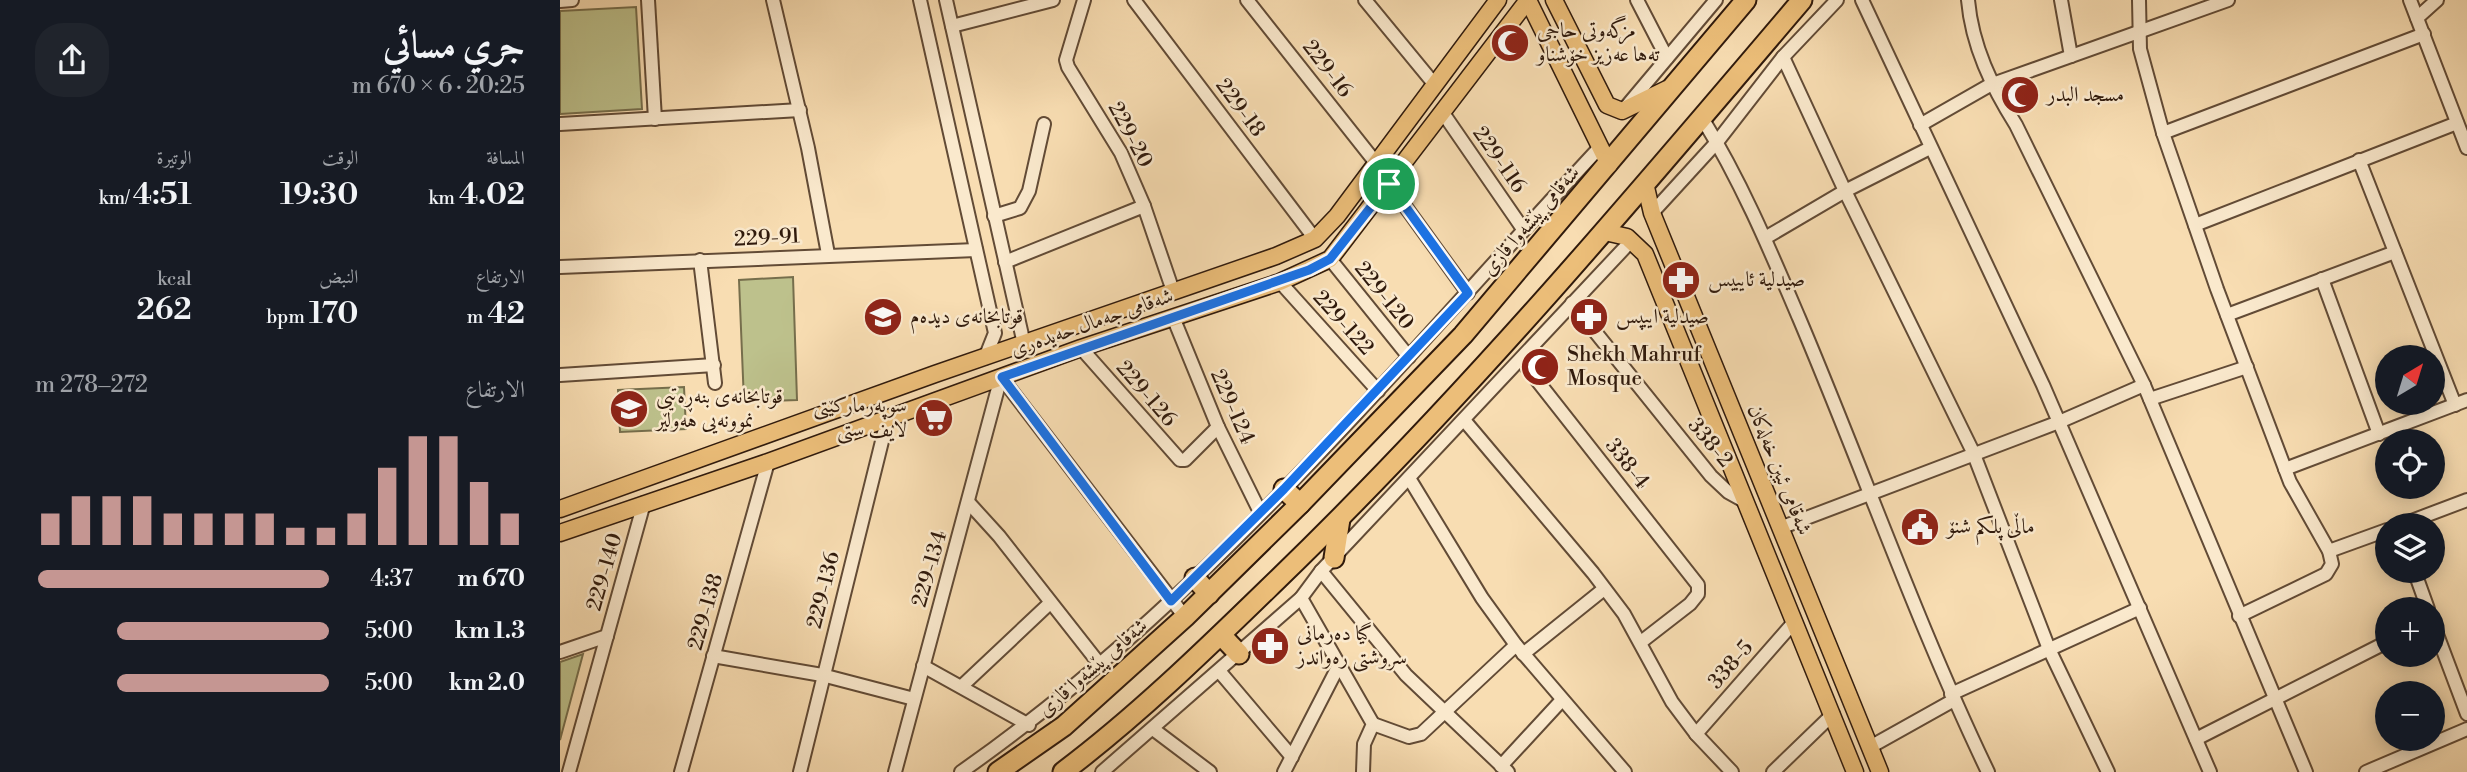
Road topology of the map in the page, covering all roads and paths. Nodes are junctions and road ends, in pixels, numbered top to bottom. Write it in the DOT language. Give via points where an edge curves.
graph roads {
  1 [pos="572,0"];
  2 [pos="648,0"];
  3 [pos="773,0"];
  4 [pos="920,0"];
  5 [pos="946,0"];
  6 [pos="1053,0"];
  7 [pos="1084,0"];
  8 [pos="1134,0"];
  9 [pos="1247,0"];
  10 [pos="1365,0"];
  11 [pos="1498,0"];
  12 [pos="1554,0"];
  13 [pos="1637,0"];
  14 [pos="1716,0"];
  15 [pos="1746,0"];
  16 [pos="1802,0"];
  17 [pos="1837,0"];
  18 [pos="1862,0"];
  19 [pos="1961,0"];
  20 [pos="1969,0"];
  21 [pos="2061,0"];
  22 [pos="2139,0"];
  23 [pos="2228,0"];
  24 [pos="2410,0"];
  25 [pos="2437,0"];
  26 [pos="560,1"];
  27 [pos="1530,4"];
  28 [pos="1970,16"];
  29 [pos="2417,18"];
  30 [pos="952,26"];
  31 [pos="2141,32"];
  32 [pos="2424,34"];
  33 [pos="956,44"];
  34 [pos="931,47"];
  35 [pos="2071,56"];
  36 [pos="1667,58"];
  37 [pos="1783,58"];
  38 [pos="1674,84"];
  39 [pos="1435,85"];
  40 [pos="1990,85"];
  41 [pos="800,110"];
  42 [pos="1622,111"];
  43 [pos="1443,113"];
  44 [pos="1702,118"];
  45 [pos="655,119"];
  46 [pos="2457,123"];
  47 [pos="560,124"];
  48 [pos="1044,124"];
  49 [pos="1920,125"];
  50 [pos="1400,131"];
  51 [pos="2163,133"];
  52 [pos="1717,142"];
  53 [pos="1418,145"];
  54 [pos="1600,147"];
  55 [pos="1930,148"];
  56 [pos="2467,148"];
  57 [pos="2360,160"];
  58 [pos="1376,163"];
  59 [pos="1609,164"];
  60 [pos="1645,183"];
  61 [pos="1389,184"];
  62 [pos="1845,191"];
  63 [pos="1144,206"];
  64 [pos="1652,213"];
  65 [pos="994,216"];
  66 [pos="2195,225"];
  67 [pos="1523,229"];
  68 [pos="1605,232"];
  69 [pos="1765,238"];
  70 [pos="1315,239"];
  71 [pos="1632,240"];
  72 [pos="976,250"];
  73 [pos="2395,252"];
  74 [pos="828,254"];
  75 [pos="1330,259"];
  76 [pos="700,260"];
  77 [pos="1005,262"];
  78 [pos="560,267"];
  79 [pos="2322,279"];
  80 [pos="1280,282"];
  81 [pos="1173,291"];
  82 [pos="1468,293"];
  83 [pos="1014,302"];
  84 [pos="1572,303"];
  85 [pos="989,307"];
  86 [pos="2227,315"];
  87 [pos="1172,317"];
  88 [pos="1024,344"];
  89 [pos="1081,348"];
  90 [pos="1409,356"];
  91 [pos="985,358"];
  92 [pos="1521,360"];
  93 [pos="713,365"];
  94 [pos="2247,367"];
  95 [pos="560,375"];
  96 [pos="1002,377"];
  97 [pos="715,383"];
  98 [pos="2144,385"];
  99 [pos="1378,391"];
  100 [pos="2150,399"];
  101 [pos="2461,402"];
  102 [pos="888,417"];
  103 [pos="1464,420"];
  104 [pos="2059,422"];
  105 [pos="1218,427"];
  106 [pos="2377,429"];
  107 [pos="2392,429"];
  108 [pos="2375,435"];
  109 [pos="1973,452"];
  110 [pos="768,462"];
  111 [pos="2285,469"];
  112 [pos="1409,478"];
  113 [pos="1284,489"];
  114 [pos="1873,493"];
  115 [pos="2467,500"];
  116 [pos="1746,502"];
  117 [pos="644,503"];
  118 [pos="968,503"];
  119 [pos="1300,504"];
  120 [pos="560,509"];
  121 [pos="1260,512"];
  122 [pos="2433,513"];
  123 [pos="1340,519"];
  124 [pos="1780,528"];
  125 [pos="560,533"];
  126 [pos="2375,534"];
  127 [pos="2329,551"];
  128 [pos="1328,565"];
  129 [pos="1195,578"];
  130 [pos="1604,589"];
  131 [pos="1209,594"];
  132 [pos="1301,598"];
  133 [pos="1171,601"];
  134 [pos="1050,603"];
  135 [pos="2140,608"];
  136 [pos="2239,616"];
  137 [pos="1185,617"];
  138 [pos="1795,621"];
  139 [pos="1221,635"];
  140 [pos="607,636"];
  141 [pos="1641,642"];
  142 [pos="2375,648"];
  143 [pos="2049,649"];
  144 [pos="1520,650"];
  145 [pos="560,652"];
  146 [pos="1239,654"];
  147 [pos="713,656"];
  148 [pos="2445,656"];
  149 [pos="923,666"];
  150 [pos="1101,666"];
  151 [pos="1338,667"];
  152 [pos="1220,672"];
  153 [pos="822,675"];
  154 [pos="962,685"];
  155 [pos="1952,697"];
  156 [pos="914,699"];
  157 [pos="1561,701"];
  158 [pos="2276,701"];
  159 [pos="1444,714"];
  160 [pos="1833,714"];
  161 [pos="2467,714"];
  162 [pos="1373,724"];
  163 [pos="1028,725"];
  164 [pos="1153,729"];
  165 [pos="2467,729"];
  166 [pos="1696,734"];
  167 [pos="2196,738"];
  168 [pos="1870,747"];
  169 [pos="1087,754"];
  170 [pos="1292,757"];
  171 [pos="1504,769"];
  172 [pos="1106,771"];
  173 [pos="569,772"];
  174 [pos="681,772"];
  175 [pos="800,772"];
  176 [pos="895,772"];
  177 [pos="961,772"];
  178 [pos="998,772"];
  179 [pos="1063,772"];
  180 [pos="1210,772"];
  181 [pos="1284,772"];
  182 [pos="1363,772"];
  183 [pos="1625,772"];
  184 [pos="1732,772"];
  185 [pos="1773,772"];
  186 [pos="1855,772"];
  187 [pos="1880,772"];
  188 [pos="1988,772"];
  189 [pos="2108,772"];
  190 [pos="2210,772"];
  191 [pos="2306,772"];
  192 [pos="2366,772"];
  1 -- 26 [label="street"];
  2 -- 45 [label="street"];
  3 -- 41 [label="street"];
  4 -- 34 [label="street"];
  5 -- 30 [label="street"];
  6 -- 30 [label="street"];
  7 -- 63 [label="street, 229-20" via="1066,61 1121,153"];
  8 -- 70 [label="street, 229-18"];
  9 -- 58 [label="street, 229-16"];
  10 -- 39 [label="street"];
  11 -- 39 [label="main road, شەقامی جەمال حەیدەری"];
  12 -- 27 [label="main road"];
  12 -- 42 [label="main road" via="1603,101"];
  13 -- 36 [label="street"];
  14 -- 36 [label="street"];
  15 -- 38 [label="highway, شەقامی پێشەوا قازی"];
  16 -- 44 [label="highway"];
  17 -- 37 [label="street"];
  18 -- 49 [label="street"];
  19 -- 28 [label="street"];
  20 -- 28 [label="street"];
  21 -- 35 [label="street"];
  22 -- 31 [label="street"];
  23 -- 31 [label="street"];
  24 -- 29 [label="street"];
  25 -- 29 [label="street"];
  27 -- 43 [label="main road, شەقامی جەمال حەیدەری"];
  27 -- 54 [label="main road"];
  28 -- 40 [label="street"];
  29 -- 32 [label="street"];
  30 -- 33 [label="street"];
  31 -- 35 [label="street"];
  31 -- 51 [label="street" via="2140,49"];
  32 -- 46 [label="street"];
  32 -- 51 [label="street"];
  33 -- 34 [label="street"];
  33 -- 65 [label="street"];
  34 -- 72 [label="street"];
  35 -- 40 [label="street"];
  36 -- 42 [label="street"];
  37 -- 52 [label="street"];
  37 -- 62 [label="street"];
  38 -- 42 [label="main road"];
  38 -- 59 [label="highway, شەقامی پێشەوا قازی"];
  39 -- 50 [label="main road, شەقامی جەمال حەیدەری"];
  40 -- 49 [label="street"];
  40 -- 98 [label="street" via="2016,125"];
  41 -- 45 [label="street"];
  41 -- 74 [label="street"];
  43 -- 53 [label="main road, شەقامی جەمال حەیدەری"];
  43 -- 67 [label="street, 229-116"];
  44 -- 52 [label="street"];
  44 -- 60 [label="highway"];
  45 -- 47 [label="street"];
  46 -- 56 [label="street"];
  46 -- 57 [label="street"];
  48 -- 65 [label="street" via="1029,191 1020,208"];
  49 -- 55 [label="street"];
  50 -- 53 [label="main road"];
  50 -- 58 [label="main road, شەقامی جەمال حەیدەری"];
  51 -- 66 [label="street"];
  52 -- 64 [label="street"];
  52 -- 69 [label="street"];
  53 -- 61 [label="main road, شەقامی جەمال حەیدەری"];
  54 -- 59 [label="main road"];
  54 -- 67 [label="street"];
  55 -- 62 [label="street"];
  55 -- 104 [label="street"];
  57 -- 66 [label="street"];
  57 -- 73 [label="street"];
  58 -- 70 [label="main road, شەقامی جەمال حەیدەری"];
  59 -- 119 [label="highway, شەقامی پێشەوا قازی" via="1463,335"];
  60 -- 64 [label="main road, شەقامی ئیبن خەلەکان"];
  60 -- 68 [label="highway"];
  61 -- 75 [label="main road, شەقامی جەمال حەیدەری"];
  61 -- 82 [label="street"];
  62 -- 69 [label="street"];
  62 -- 109 [label="street"];
  63 -- 77 [label="street"];
  63 -- 81 [label="street, 229-20"];
  64 -- 124 [label="main road, شەقامی ئیبن خەلەکان"];
  65 -- 77 [label="street"];
  66 -- 86 [label="street"];
  67 -- 82 [label="street"];
  68 -- 71 [label="main road"];
  68 -- 123 [label="highway"];
  69 -- 114 [label="street"];
  70 -- 81 [label="main road, شەقامی جەمال حەیدەری"];
  71 -- 84 [label="street"];
  71 -- 116 [label="main road, شەقامی ئیبن خەلەکان" via="1644,254"];
  72 -- 74 [label="street, 229-91"];
  72 -- 85 [label="street"];
  73 -- 79 [label="street"];
  73 -- 101 [label="street"];
  74 -- 76 [label="street, 229-91"];
  75 -- 80 [label="main road, شەقامی جەمال حەیدەری"];
  75 -- 90 [label="street, 229-120"];
  76 -- 78 [label="street, 229-91"];
  76 -- 93 [label="street"];
  77 -- 83 [label="street"];
  79 -- 86 [label="street"];
  79 -- 106 [label="street"];
  80 -- 87 [label="main road, شەقامی جەمال حەیدەری"];
  80 -- 99 [label="street, 229-122"];
  81 -- 88 [label="main road, شەقامی جەمال حەیدەری"];
  82 -- 90 [label="street"];
  83 -- 85 [label="street" via="1005,314"];
  83 -- 88 [label="street"];
  84 -- 92 [label="street"];
  84 -- 116 [label="street, 338-2" via="1711,477"];
  85 -- 91 [label="street" via="994,340"];
  86 -- 94 [label="street"];
  87 -- 89 [label="main road, شەقامی جەمال حەیدەری"];
  87 -- 105 [label="street, 229-124"];
  88 -- 91 [label="main road, شەقامی جەمال حەیدەری"];
  89 -- 96 [label="main road, شەقامی جەمال حەیدەری"];
  89 -- 105 [label="street, 229-126" via="1174,457 1185,460"];
  90 -- 99 [label="street"];
  91 -- 120 [label="main road, شەقامی جەمال حەیدەری"];
  92 -- 103 [label="street"];
  92 -- 141 [label="street, 338-4" via="1698,585 1690,604"];
  93 -- 95 [label="street"];
  93 -- 97 [label="street"];
  94 -- 100 [label="street"];
  94 -- 111 [label="street"];
  96 -- 102 [label="main road, شەقامی جەمال حەیدەری"];
  96 -- 118 [label="street, 229-134"];
  96 -- 133 [label="street"];
  98 -- 100 [label="street"];
  98 -- 104 [label="street"];
  99 -- 113 [label="street"];
  100 -- 136 [label="street"];
  101 -- 107 [label="street"];
  102 -- 110 [label="main road, شەقامی جەمال حەیدەری"];
  102 -- 153 [label="street, 229-136"];
  103 -- 112 [label="street"];
  103 -- 130 [label="street"];
  104 -- 109 [label="street"];
  104 -- 135 [label="street"];
  105 -- 121 [label="street, 229-124"];
  108 -- 111 [label="street"];
  109 -- 114 [label="street"];
  109 -- 143 [label="street"];
  110 -- 117 [label="main road, شەقامی جەمال حەیدەری"];
  110 -- 147 [label="street, 229-138"];
  111 -- 127 [label="street"];
  112 -- 128 [label="street"];
  112 -- 144 [label="street" via="1482,598"];
  113 -- 119 [label="highway"];
  113 -- 121 [label="street"];
  114 -- 124 [label="street"];
  114 -- 155 [label="street"];
  115 -- 122 [label="street"];
  116 -- 138 [label="main road, شەقامی ئیبن خەلەکان"];
  117 -- 125 [label="main road, شەقامی جەمال حەیدەری"];
  117 -- 140 [label="street, 229-140"];
  118 -- 134 [label="street"];
  118 -- 149 [label="street, 229-134"];
  119 -- 131 [label="highway, شەقامی پێشەوا قازی"];
  121 -- 129 [label="street"];
  123 -- 128 [label="highway"];
  123 -- 139 [label="highway"];
  124 -- 168 [label="main road, شەقامی ئیبن خەلەکان"];
  126 -- 127 [label="street"];
  127 -- 136 [label="street" via="2332,564 2326,573"];
  128 -- 132 [label="street"];
  128 -- 159 [label="street" via="1406,675"];
  129 -- 131 [label="highway"];
  129 -- 133 [label="street"];
  130 -- 141 [label="street"];
  130 -- 144 [label="street"];
  131 -- 137 [label="highway, شەقامی پێشەوا قازی"];
  132 -- 146 [label="street"];
  132 -- 151 [label="street"];
  133 -- 137 [label="street"];
  133 -- 150 [label="street"];
  134 -- 150 [label="street"];
  134 -- 154 [label="street"];
  135 -- 143 [label="street"];
  135 -- 167 [label="street"];
  136 -- 158 [label="street"];
  137 -- 178 [label="highway, شەقامی پێشەوا قازی" via="1064,726"];
  138 -- 160 [label="main road, شەقامی ئیبن خەلەکان"];
  138 -- 166 [label="street, 338-5"];
  139 -- 146 [label="highway"];
  139 -- 169 [label="highway"];
  140 -- 145 [label="street"];
  140 -- 173 [label="street, 229-140"];
  141 -- 166 [label="street" via="1657,679"];
  142 -- 158 [label="street"];
  143 -- 155 [label="street"];
  143 -- 189 [label="street"];
  144 -- 157 [label="street"];
  144 -- 159 [label="street"];
  146 -- 152 [label="street"];
  147 -- 153 [label="street"];
  147 -- 174 [label="street, 229-138"];
  148 -- 161 [label="street"];
  149 -- 154 [label="street"];
  149 -- 156 [label="street, 229-134"];
  150 -- 163 [label="street"];
  151 -- 162 [label="street"];
  151 -- 170 [label="street"];
  152 -- 164 [label="street"];
  152 -- 170 [label="street"];
  153 -- 156 [label="street"];
  153 -- 175 [label="street, 229-136"];
  154 -- 163 [label="street"];
  155 -- 168 [label="street"];
  155 -- 188 [label="street"];
  156 -- 176 [label="street, 229-134"];
  157 -- 171 [label="street"];
  157 -- 183 [label="street"];
  158 -- 167 [label="street"];
  158 -- 191 [label="street"];
  159 -- 162 [label="street" via="1415,737"];
  159 -- 171 [label="street"];
  160 -- 185 [label="street"];
  160 -- 186 [label="main road, شەقامی ئیبن خەلەکان"];
  162 -- 182 [label="street" via="1364,744"];
  163 -- 177 [label="street"];
  164 -- 172 [label="street"];
  164 -- 180 [label="street"];
  165 -- 192 [label="street"];
  166 -- 184 [label="street"];
  167 -- 190 [label="street"];
  168 -- 187 [label="main road, شەقامی ئیبن خەلەکان"];
  169 -- 172 [label="street"];
  169 -- 179 [label="highway"];
  170 -- 181 [label="street"];
}
